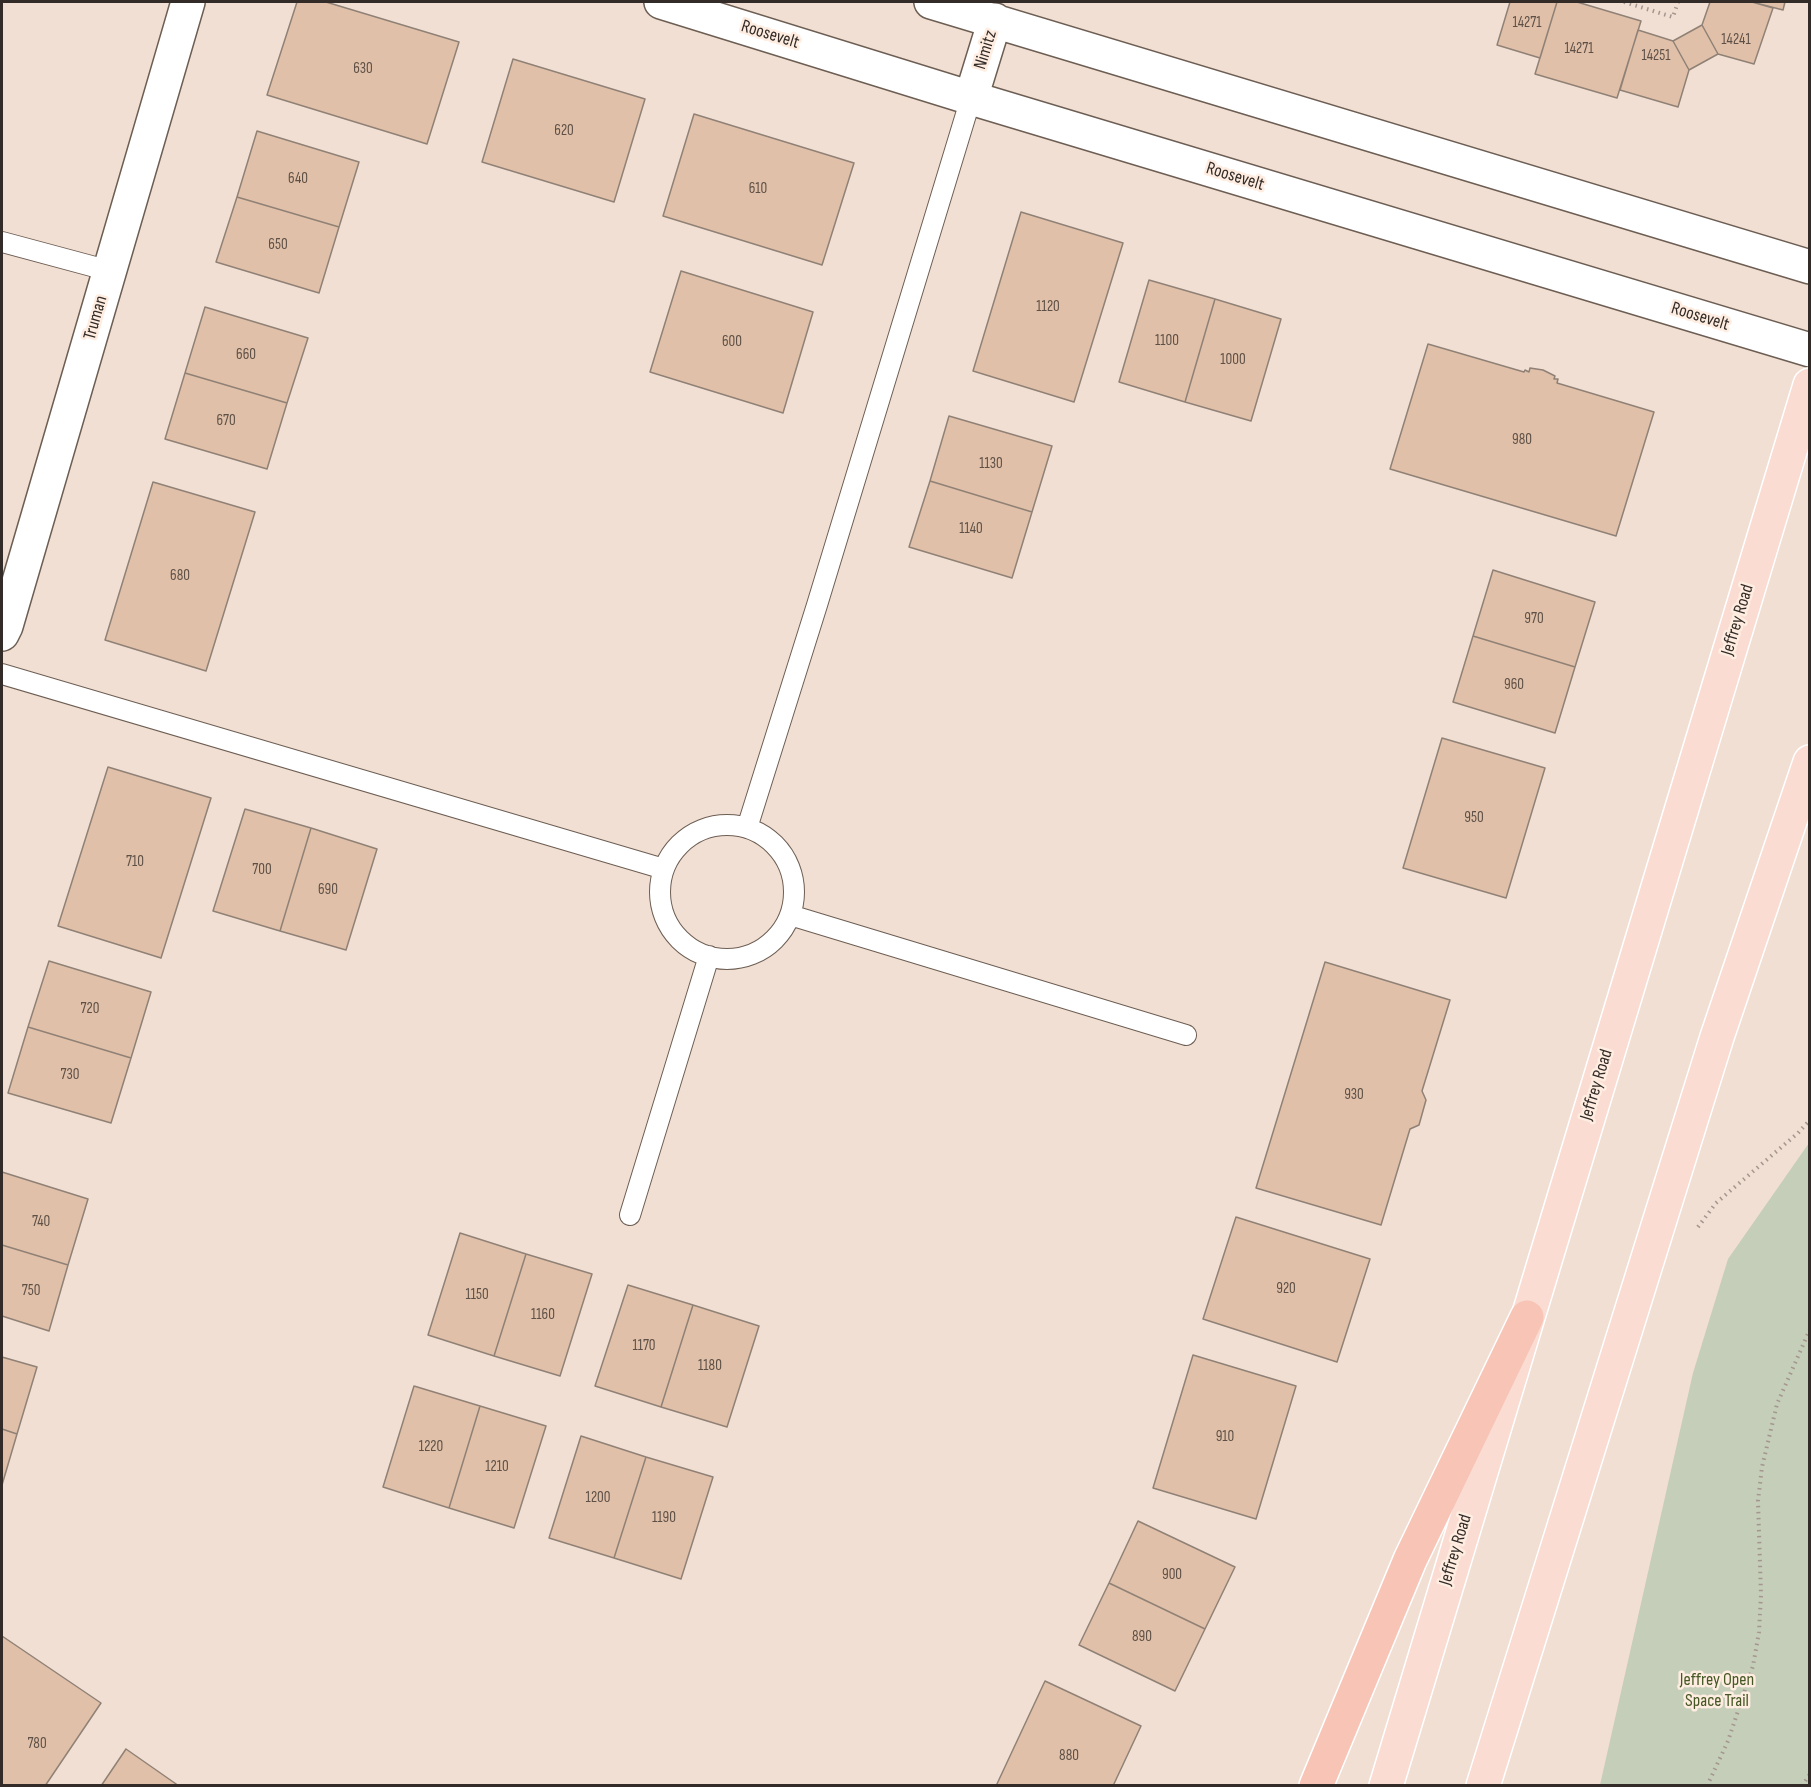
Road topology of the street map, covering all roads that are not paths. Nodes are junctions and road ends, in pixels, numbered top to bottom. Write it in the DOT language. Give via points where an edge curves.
graph roads {
  1 [pos="188,2"];
  2 [pos="661,2"];
  3 [pos="931,2"];
  4 [pos="998,11"];
  5 [pos="971,98"];
  6 [pos="2,242"];
  7 [pos="1809,267"];
  8 [pos="110,271"];
  9 [pos="1809,350"];
  10 [pos="1809,385"];
  11 [pos="2,634"];
  12 [pos="2,674"];
  13 [pos="1809,762"];
  14 [pos="747,828"];
  15 [pos="664,869"];
  16 [pos="790,915"];
  17 [pos="709,956"];
  18 [pos="1186,1035"];
  19 [pos="630,1215"];
  20 [pos="1527,1317"];
  21 [pos="1316,1785"];
  22 [pos="1386,1785"];
  23 [pos="1483,1785"];
  1 -- 8 [label="street, Truman"];
  2 -- 5 [label="street, Roosevelt"];
  3 -- 4 [label="street"];
  4 -- 5 [label="street, Nimitz"];
  4 -- 7 [label="street"];
  5 -- 9 [label="street, Roosevelt"];
  5 -- 14 [label="lane"];
  6 -- 8 [label="lane"];
  8 -- 11 [label="street, Truman"];
  10 -- 20 [label="main road, Jeffrey Road"];
  12 -- 15 [label="lane"];
  13 -- 23 [label="main road" via="1717,1037"];
  14 -- 15 [label="lane" via="713,826 697,833 683,842"];
  14 -- 16 [label="lane" via="777,847 787,862 794,896"];
  15 -- 17 [label="lane" via="660,888 667,924 692,949"];
  16 -- 17 [label="lane" via="783,929 757,951 725,959"];
  16 -- 18 [label="lane"];
  17 -- 19 [label="lane"];
  20 -- 21 [label="highway" via="1410,1560"];
  20 -- 22 [label="main road, Jeffrey Road"];
}
